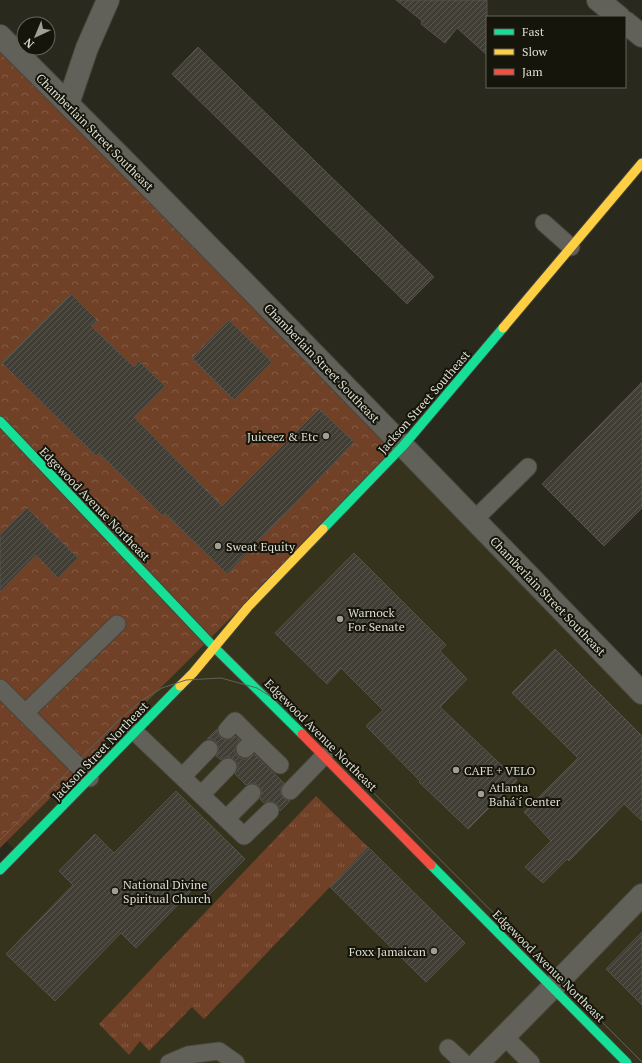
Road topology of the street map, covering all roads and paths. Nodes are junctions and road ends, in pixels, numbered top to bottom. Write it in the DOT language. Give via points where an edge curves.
graph roads {
  1 [pos="108,0"];
  2 [pos="598,0"];
  3 [pos="618,16"];
  4 [pos="626,23"];
  5 [pos="0,36"];
  6 [pos="642,36"];
  7 [pos="68,104"];
  8 [pos="642,163"];
  9 [pos="544,223"];
  10 [pos="571,247"];
  11 [pos="0,422"];
  12 [pos="403,446"];
  13 [pos="528,467"];
  14 [pos="474,520"];
  15 [pos="118,624"];
  16 [pos="214,647"];
  17 [pos="0,688"];
  18 [pos="642,693"];
  19 [pos="25,713"];
  20 [pos="227,730"];
  21 [pos="135,732"];
  22 [pos="209,749"];
  23 [pos="324,756"];
  24 [pos="228,767"];
  25 [pos="182,776"];
  26 [pos="90,778"];
  27 [pos="252,793"];
  28 [pos="201,795"];
  29 [pos="270,811"];
  30 [pos="226,819"];
  31 [pos="0,870"];
  32 [pos="642,895"];
  33 [pos="554,987"];
  34 [pos="504,1036"];
  35 [pos="448,1048"];
  36 [pos="169,1063"];
  37 [pos="236,1063"];
  38 [pos="464,1063"];
  39 [pos="478,1063"];
  40 [pos="531,1063"];
  41 [pos="627,1063"];
  1 -- 7 [label="street" via="87,48"];
  2 -- 3 [label="street"];
  4 -- 6 [label="street"];
  5 -- 7 [label="street, Chamberlain Street Southeast"];
  7 -- 12 [label="street, Chamberlain Street Southeast"];
  8 -- 10 [label="street, Jackson Street Southeast"];
  9 -- 10 [label="lane"];
  10 -- 12 [label="street, Jackson Street Southeast"];
  11 -- 16 [label="street, Edgewood Avenue Northeast"];
  12 -- 14 [label="street, Chamberlain Street Southeast"];
  12 -- 16 [label="street, Jackson Street Southeast" via="248,607"];
  13 -- 14 [label="lane"];
  14 -- 18 [label="street, Chamberlain Street Southeast"];
  15 -- 19 [label="lane"];
  16 -- 21 [label="street, Jackson Street Northeast" via="193,673"];
  16 -- 23 [label="street, Edgewood Avenue Northeast"];
  17 -- 19 [label="lane"];
  19 -- 26 [label="lane"];
  20 -- 23 [label="lane" via="235,721 250,744 294,787"];
  21 -- 25 [label="lane"];
  21 -- 26 [label="street, Jackson Street Northeast"];
  22 -- 25 [label="lane"];
  23 -- 33 [label="street, Edgewood Avenue Northeast"];
  24 -- 28 [label="lane"];
  25 -- 28 [label="lane"];
  26 -- 31 [label="street, Jackson Street Northeast"];
  27 -- 30 [label="lane"];
  28 -- 30 [label="lane"];
  29 -- 30 [label="lane" via="244,836"];
  32 -- 33 [label="street"];
  33 -- 34 [label="street"];
  33 -- 41 [label="street, Edgewood Avenue Northeast"];
  34 -- 39 [label="street"];
  34 -- 40 [label="lane"];
  35 -- 38 [label="lane"];
  36 -- 37 [label="lane" via="188,1055 219,1051"];
}
